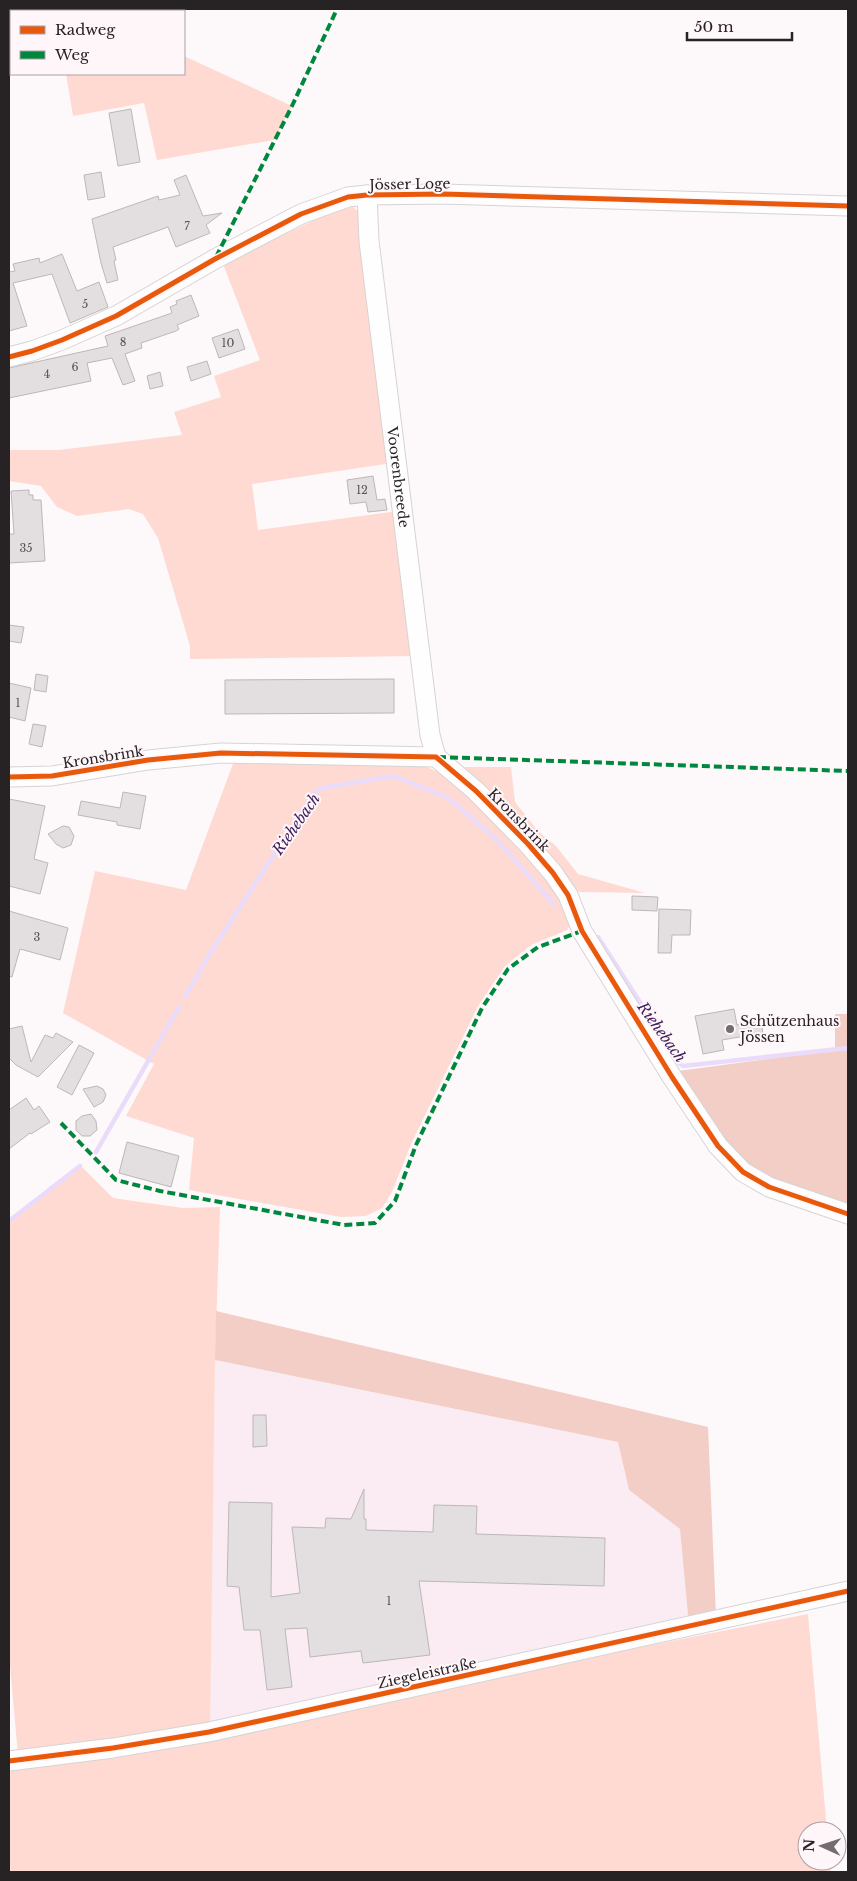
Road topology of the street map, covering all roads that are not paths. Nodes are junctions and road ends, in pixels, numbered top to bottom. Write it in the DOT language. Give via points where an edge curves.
graph roads {
  1 [pos="367,195"];
  2 [pos="848,206"];
  3 [pos="9,357"];
  4 [pos="436,757"];
  5 [pos="9,777"];
  6 [pos="848,1214"];
  7 [pos="848,1591"];
  8 [pos="9,1760"];
  1 -- 2 [label="street, Jösser Loge" via="444,194"];
  1 -- 3 [label="street, Jösser Loge" via="348,197 301,214 116,316 62,340"];
  1 -- 4 [label="street, Voorenbreede" via="370,251 430,735"];
  4 -- 5 [label="street, Kronsbrink" via="221,753 148,760 52,776"];
  4 -- 6 [label="street, Kronsbrink" via="476,792 553,873 568,895 582,931 718,1146 743,1172 769,1186"];
  7 -- 8 [label="street, Ziegeleistraße" via="209,1732 113,1748"];
}
